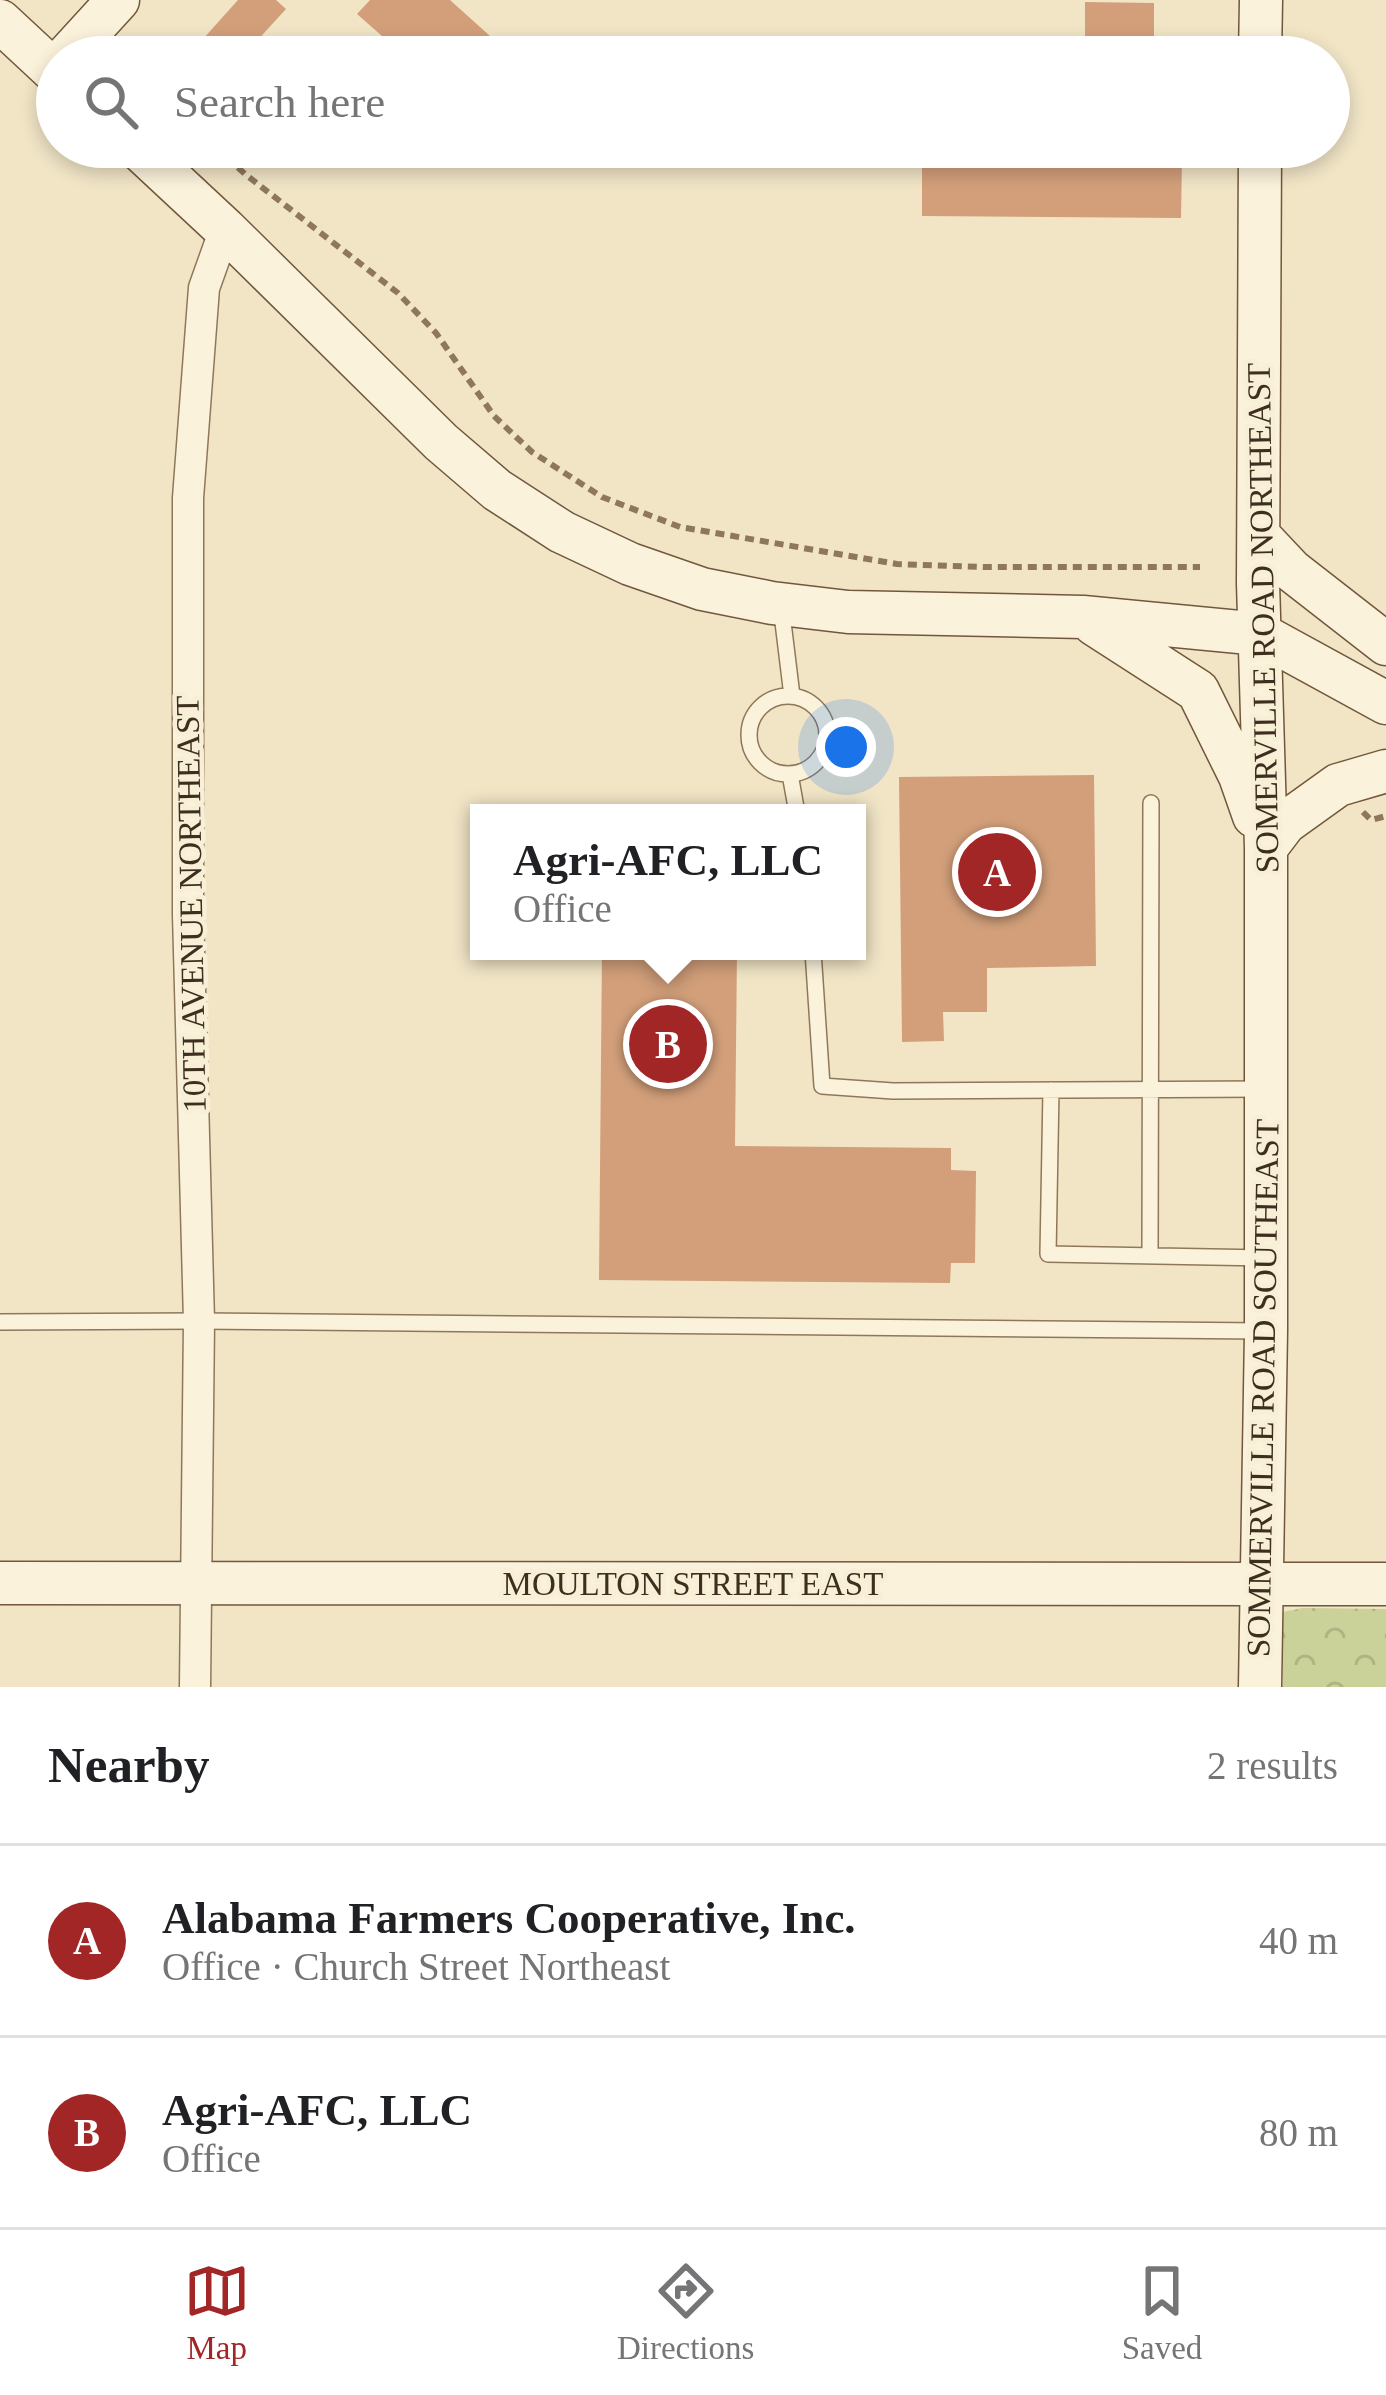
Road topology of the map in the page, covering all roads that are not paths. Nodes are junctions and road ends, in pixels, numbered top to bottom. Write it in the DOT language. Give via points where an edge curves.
graph roads {
  1 [pos="118,0"];
  2 [pos="1261,0"];
  3 [pos="0,21"];
  4 [pos="86,36"];
  5 [pos="1261,36"];
  6 [pos="36,50"];
  7 [pos="159,168"];
  8 [pos="1260,168"];
  9 [pos="225,229"];
  10 [pos="1259,536"];
  11 [pos="781,604"];
  12 [pos="1083,616"];
  13 [pos="1260,634"];
  14 [pos="1386,644"];
  15 [pos="792,696"];
  16 [pos="1386,703"];
  17 [pos="1386,771"];
  18 [pos="790,774"];
  19 [pos="1151,803"];
  20 [pos="795,804"];
  21 [pos="1266,848"];
  22 [pos="814,960"];
  23 [pos="1266,1089"];
  24 [pos="1051,1090"];
  25 [pos="1150,1090"];
  26 [pos="1150,1256"];
  27 [pos="1266,1258"];
  28 [pos="0,1322"];
  29 [pos="199,1322"];
  30 [pos="1266,1331"];
  31 [pos="0,1583"];
  32 [pos="198,1584"];
  33 [pos="1262,1584"];
  34 [pos="1386,1584"];
  35 [pos="195,1687"];
  36 [pos="1260,1687"];
  1 -- 4 [label="street"];
  2 -- 5 [label="street"];
  3 -- 6 [label="street"];
  7 -- 9 [label="street"];
  8 -- 10 [label="street, SOMERVILLE ROAD NORTHEAST"];
  9 -- 11 [label="street" via="497,490 630,564"];
  9 -- 29 [label="street, 10TH AVENUE NORTHEAST" via="205,288 188,498"];
  10 -- 13 [label="street, SOMERVILLE ROAD NORTHEAST"];
  10 -- 14 [label="street"];
  11 -- 12 [label="street" via="848,613"];
  11 -- 15 [label="lane"];
  12 -- 13 [label="street"];
  12 -- 21 [label="street" via="1198,692"];
  13 -- 16 [label="street"];
  13 -- 21 [label="street, SOMERVILLE ROAD NORTHEAST"];
  15 -- 18 [label="lane" via="815,707 827,729 814,765"];
  15 -- 18 [label="lane" via="758,711 749,734 765,767"];
  17 -- 21 [label="street" via="1338,785"];
  18 -- 20 [label="lane"];
  19 -- 25 [label="lane"];
  21 -- 23 [label="street, SOMERVILLE ROAD NORTHEAST"];
  22 -- 24 [label="lane" via="822,1086"];
  23 -- 25 [label="lane"];
  23 -- 27 [label="street, SOMMERVILLE ROAD SOUTHEAST"];
  24 -- 25 [label="lane"];
  24 -- 26 [label="lane" via="1048,1254"];
  25 -- 26 [label="lane"];
  26 -- 27 [label="lane"];
  27 -- 30 [label="street, SOMMERVILLE ROAD SOUTHEAST"];
  28 -- 29 [label="lane"];
  29 -- 30 [label="lane"];
  29 -- 32 [label="street, 10TH AVENUE NORTHEAST"];
  30 -- 33 [label="street, SOMMERVILLE ROAD SOUTHEAST"];
  31 -- 32 [label="street, MOULTON STREET EAST"];
  32 -- 33 [label="street, MOULTON STREET EAST"];
  32 -- 35 [label="street, 10TH AVENUE NORTHEAST"];
  33 -- 34 [label="street, MOULTON STREET EAST"];
  33 -- 36 [label="street, SOMMERVILLE ROAD SOUTHEAST"];
}
